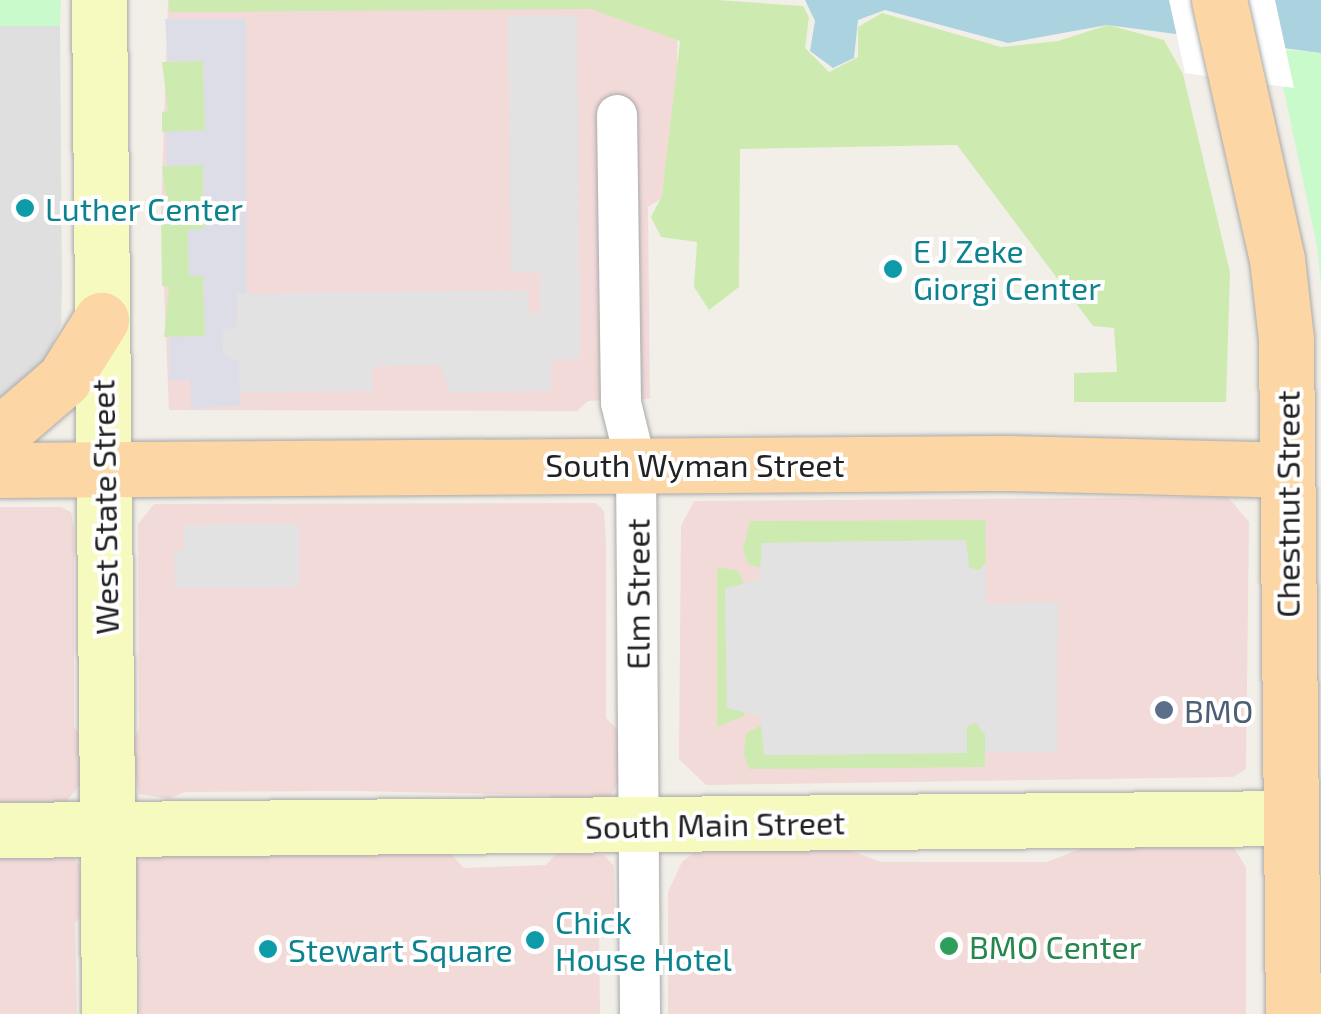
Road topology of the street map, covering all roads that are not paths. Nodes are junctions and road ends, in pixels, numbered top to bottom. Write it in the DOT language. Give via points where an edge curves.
graph roads {
  1 [pos="99,0"];
  2 [pos="1220,0"];
  3 [pos="617,115"];
  4 [pos="101,320"];
  5 [pos="0,434"];
  6 [pos="636,464"];
  7 [pos="0,470"];
  8 [pos="103,470"];
  9 [pos="1286,470"];
  10 [pos="1306,818"];
  11 [pos="639,826"];
  12 [pos="0,830"];
  13 [pos="109,830"];
  14 [pos="110,1014"];
  15 [pos="640,1014"];
  16 [pos="1293,1014"];
  1 -- 4 [label="street, West State Street"];
  2 -- 9 [label="main road, Chestnut Street" via="1277,259 1286,339"];
  3 -- 6 [label="street, Elm Street" via="621,404"];
  4 -- 5 [label="main road" via="64,379"];
  4 -- 8 [label="street, West State Street"];
  6 -- 8 [label="main road, South Wyman Street"];
  6 -- 9 [label="main road, South Wyman Street"];
  6 -- 11 [label="street, Elm Street"];
  7 -- 8 [label="main road, South Wyman Street"];
  8 -- 13 [label="street, West State Street"];
  9 -- 10 [label="main road, Chestnut Street"];
  10 -- 11 [label="street, South Main Street"];
  10 -- 16 [label="main road, Chestnut Street"];
  11 -- 13 [label="street, South Main Street"];
  11 -- 15 [label="street, Elm Street"];
  12 -- 13 [label="street, South Main Street"];
  13 -- 14 [label="street, West State Street"];
}
